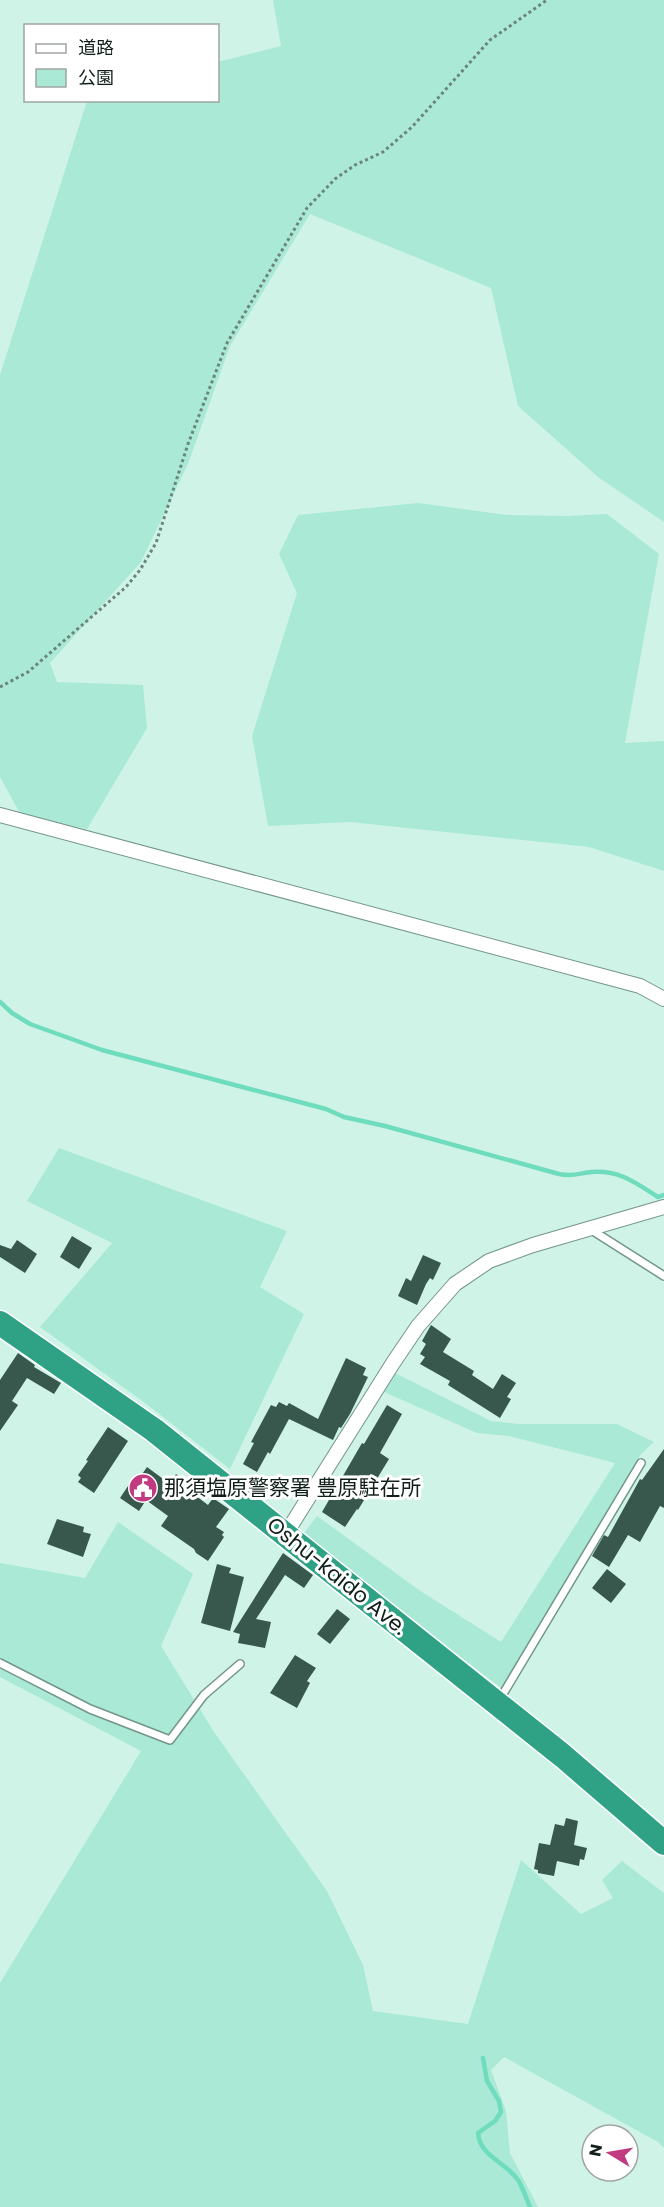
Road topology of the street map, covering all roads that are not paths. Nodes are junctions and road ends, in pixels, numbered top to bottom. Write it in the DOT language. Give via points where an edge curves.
graph roads {
  1 [pos="0,815"];
  2 [pos="664,999"];
  3 [pos="664,1207"];
  4 [pos="590,1229"];
  5 [pos="664,1276"];
  6 [pos="0,1323"];
  7 [pos="641,1463"];
  8 [pos="285,1535"];
  9 [pos="0,1663"];
  10 [pos="240,1664"];
  11 [pos="497,1704"];
  12 [pos="664,1843"];
  1 -- 2 [label="street" via="640,986"];
  3 -- 4 [label="street"];
  4 -- 5 [label="lane"];
  4 -- 8 [label="street" via="489,1261 455,1284 418,1326"];
  6 -- 8 [label="highway, Oshu-kaido Ave." via="154,1430"];
  7 -- 11 [label="lane"];
  8 -- 11 [label="highway, Oshu-kaido Ave."];
  9 -- 10 [label="lane" via="90,1709 170,1740 204,1695"];
  11 -- 12 [label="highway, Oshu-kaido Ave."];
}
